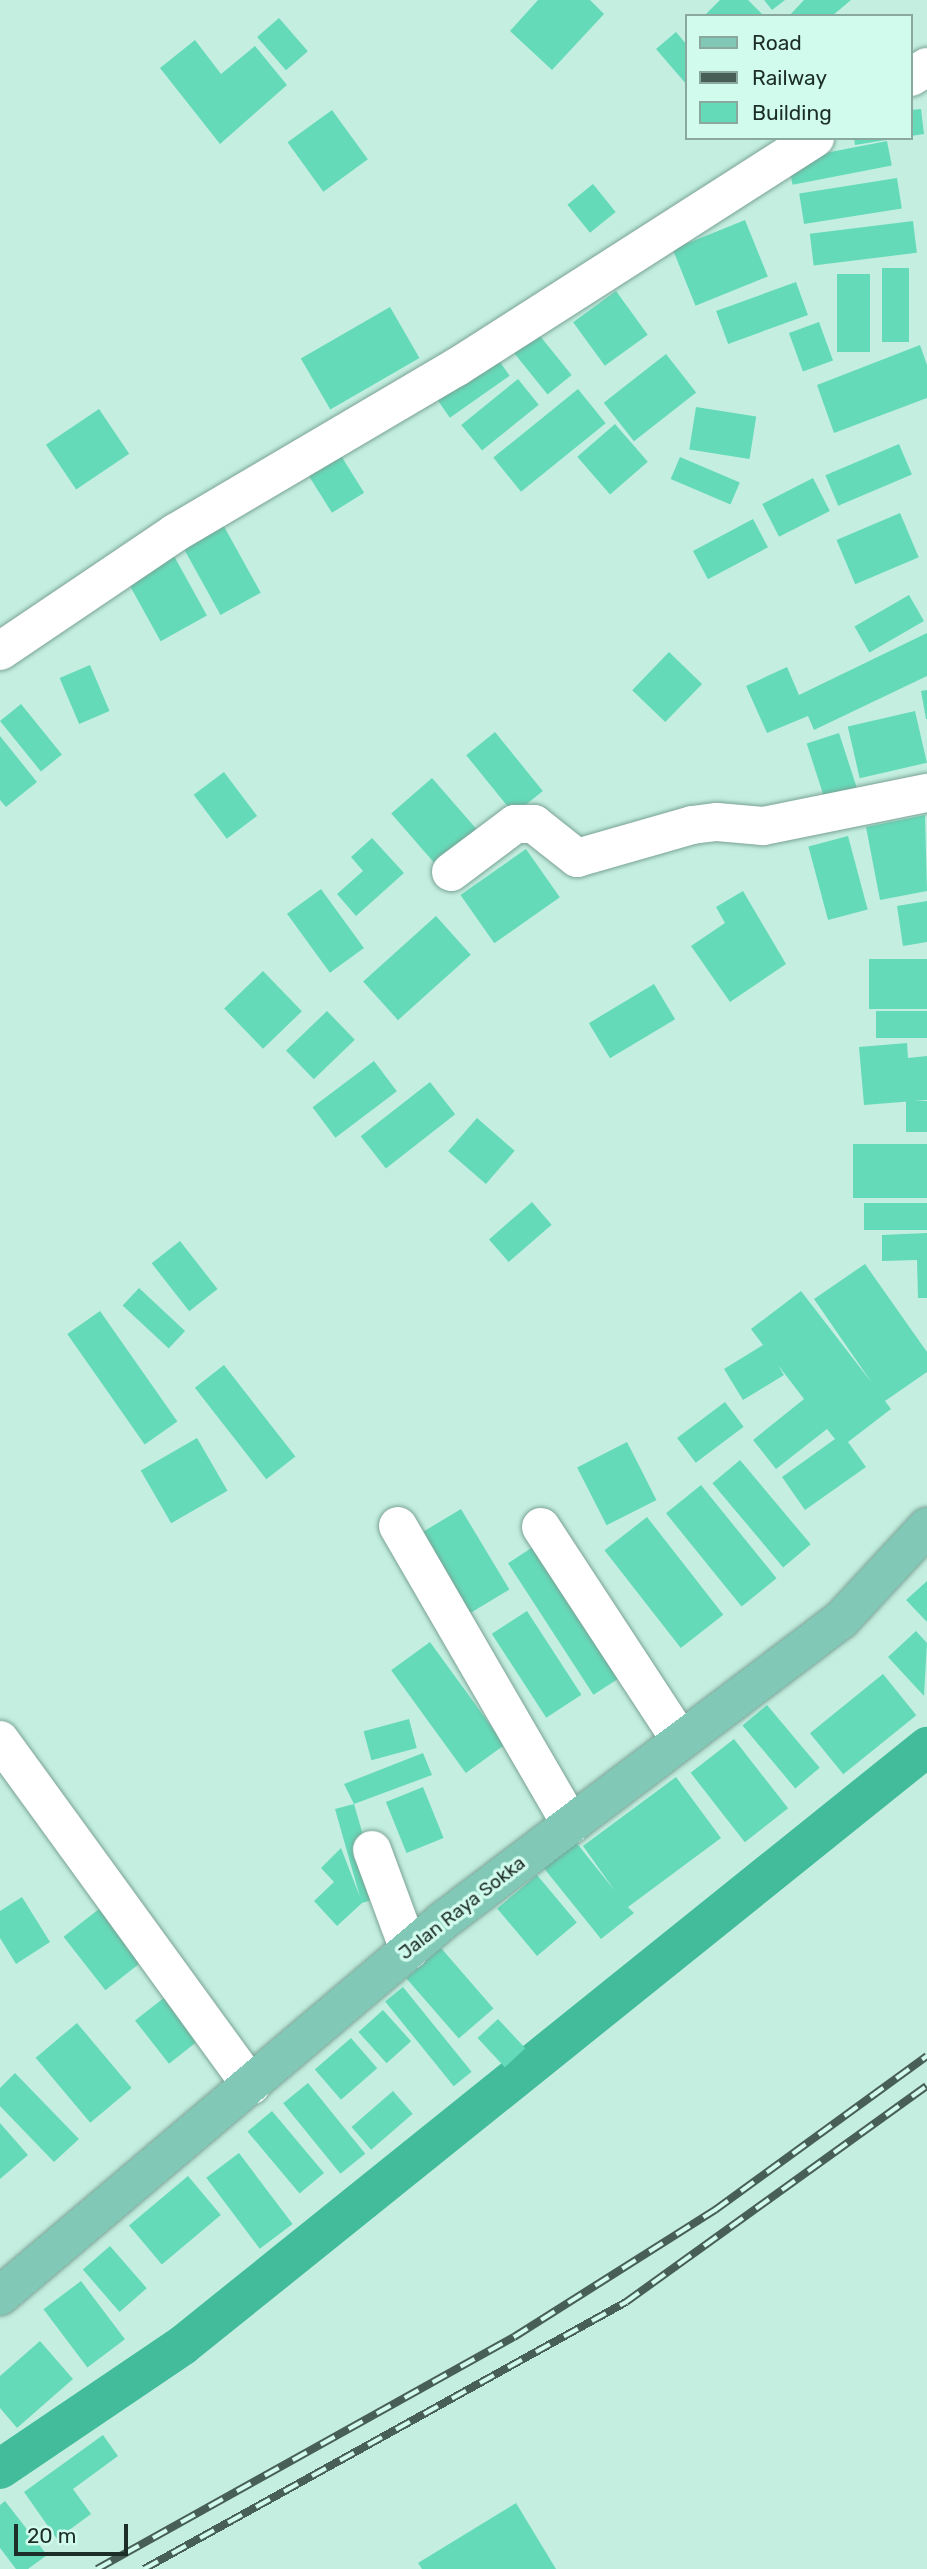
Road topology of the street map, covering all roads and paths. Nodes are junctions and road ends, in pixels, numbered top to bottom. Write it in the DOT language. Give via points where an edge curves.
graph roads {
  1 [pos="812,140"];
  2 [pos="0,651"];
  3 [pos="927,793"];
  4 [pos="451,873"];
  5 [pos="398,1526"];
  6 [pos="541,1527"];
  7 [pos="927,1527"];
  8 [pos="680,1738"];
  9 [pos="0,1740"];
  10 [pos="571,1824"];
  11 [pos="372,1850"];
  12 [pos="409,1950"];
  13 [pos="251,2085"];
  14 [pos="0,2296"];
  1 -- 2 [label="street" via="457,366 175,533"];
  3 -- 4 [label="street" via="764,826 692,825 577,858 534,824 515,824"];
  5 -- 10 [label="street"];
  6 -- 8 [label="street"];
  7 -- 8 [label="main road, Jalan Raya Sokka" via="841,1620"];
  8 -- 10 [label="main road, Jalan Raya Sokka"];
  9 -- 13 [label="street"];
  10 -- 12 [label="main road, Jalan Raya Sokka"];
  11 -- 12 [label="street"];
  12 -- 13 [label="main road, Jalan Raya Sokka"];
  13 -- 14 [label="main road, Jalan Raya Sokka"];
}
